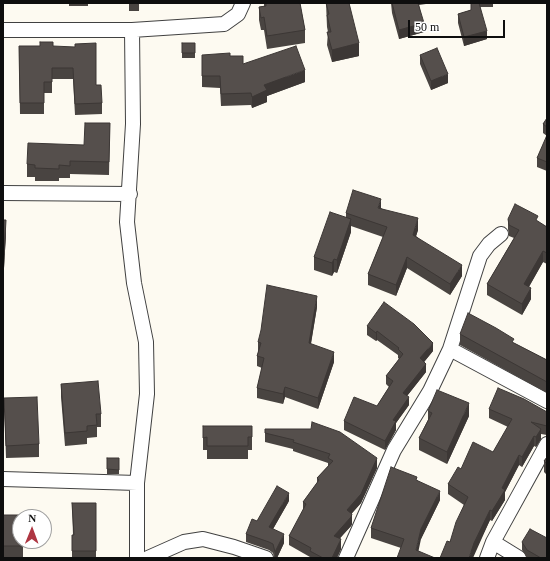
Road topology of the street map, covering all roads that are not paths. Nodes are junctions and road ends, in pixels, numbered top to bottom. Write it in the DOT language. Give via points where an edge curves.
graph roads {
  1 [pos="243,3"];
  2 [pos="3,30"];
  3 [pos="132,30"];
  4 [pos="3,193"];
  5 [pos="130,194"];
  6 [pos="501,234"];
  7 [pos="450,349"];
  8 [pos="547,401"];
  9 [pos="547,444"];
  10 [pos="3,479"];
  11 [pos="136,483"];
  12 [pos="493,542"];
  13 [pos="137,558"];
  14 [pos="148,558"];
  15 [pos="266,558"];
  16 [pos="346,558"];
  17 [pos="487,558"];
  18 [pos="519,558"];
  1 -- 3 [label="street" via="238,14 224,24"];
  2 -- 3 [label="street"];
  3 -- 5 [label="street" via="133,124"];
  4 -- 5 [label="street"];
  5 -- 11 [label="street" via="127,222 134,283 146,342 148,394"];
  6 -- 7 [label="street" via="480,256"];
  7 -- 8 [label="street"];
  7 -- 16 [label="street" via="430,391 394,450"];
  9 -- 12 [label="street"];
  10 -- 11 [label="street"];
  11 -- 13 [label="street"];
  12 -- 17 [label="street"];
  12 -- 18 [label="street"];
  14 -- 15 [label="street" via="184,542 203,539"];
}
